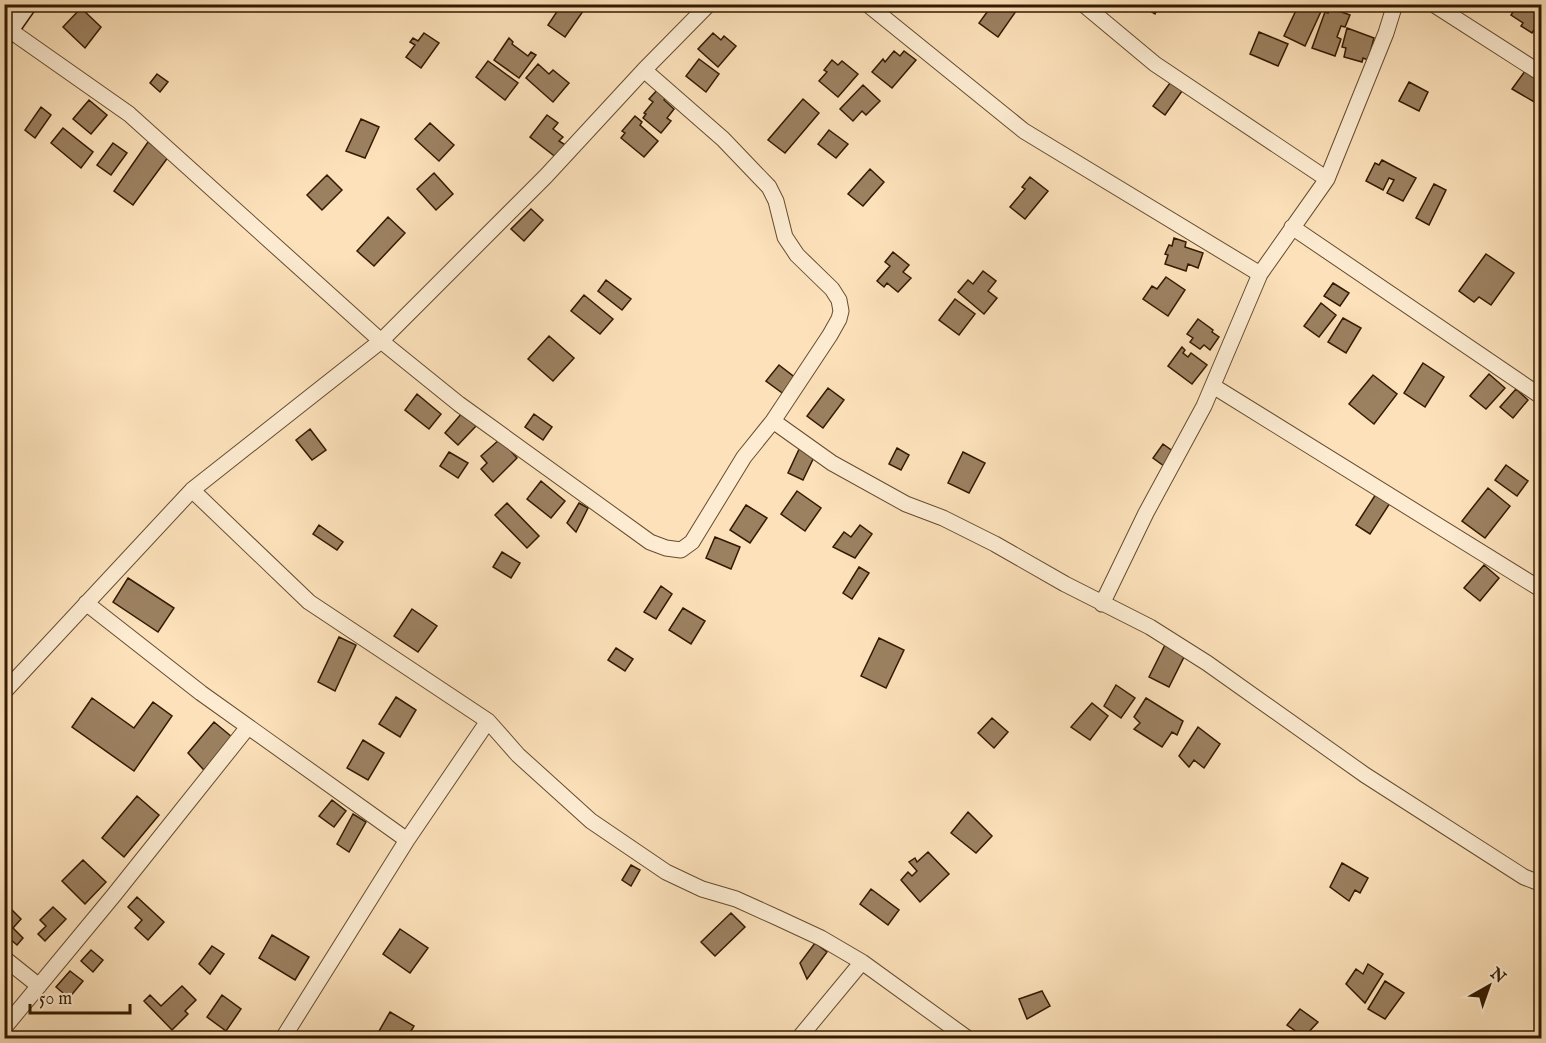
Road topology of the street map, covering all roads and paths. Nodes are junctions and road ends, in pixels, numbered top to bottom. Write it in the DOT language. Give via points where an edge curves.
graph roads {
  1 [pos="25,4"];
  2 [pos="709,4"];
  3 [pos="867,4"];
  4 [pos="1083,4"];
  5 [pos="1395,4"];
  6 [pos="1433,4"];
  7 [pos="6,32"];
  8 [pos="644,70"];
  9 [pos="1542,74"];
  10 [pos="1327,179"];
  11 [pos="1292,227"];
  12 [pos="1260,274"];
  13 [pos="381,341"];
  14 [pos="1213,386"];
  15 [pos="1542,397"];
  16 [pos="773,421"];
  17 [pos="192,490"];
  18 [pos="1542,590"];
  19 [pos="86,603"];
  20 [pos="1102,604"];
  21 [pos="4,692"];
  22 [pos="488,721"];
  23 [pos="248,727"];
  24 [pos="407,840"];
  25 [pos="1542,884"];
  26 [pos="4,958"];
  27 [pos="862,962"];
  28 [pos="39,986"];
  29 [pos="4,1028"];
  30 [pos="283,1038"];
  31 [pos="799,1038"];
  32 [pos="967,1038"];
  1 -- 7 [label="street"];
  2 -- 8 [label="street"];
  3 -- 12 [label="street" via="1024,131"];
  4 -- 10 [label="street" via="1155,64"];
  5 -- 10 [label="street"];
  6 -- 9 [label="street"];
  7 -- 13 [label="street" via="129,114"];
  8 -- 13 [label="street" via="546,176"];
  8 -- 16 [label="street" via="723,139 769,187 785,237 839,300 839,319"];
  10 -- 11 [label="street"];
  11 -- 12 [label="street"];
  11 -- 15 [label="street"];
  12 -- 14 [label="street"];
  13 -- 16 [label="street" via="459,404 650,542 666,548 681,550 692,542 744,457"];
  13 -- 17 [label="street"];
  14 -- 18 [label="street"];
  14 -- 20 [label="street"];
  16 -- 20 [label="street" via="832,463 897,499 995,544"];
  17 -- 19 [label="street"];
  17 -- 22 [label="street" via="309,602"];
  19 -- 21 [label="street"];
  19 -- 23 [label="street"];
  20 -- 25 [label="street" via="1150,627 1208,663 1365,775 1524,877"];
  22 -- 24 [label="street"];
  22 -- 27 [label="street" via="518,755 591,821 666,872 778,918"];
  23 -- 24 [label="street"];
  23 -- 28 [label="street"];
  24 -- 30 [label="street"];
  26 -- 28 [label="street"];
  27 -- 31 [label="street"];
  27 -- 32 [label="street"];
  28 -- 29 [label="street"];
}
